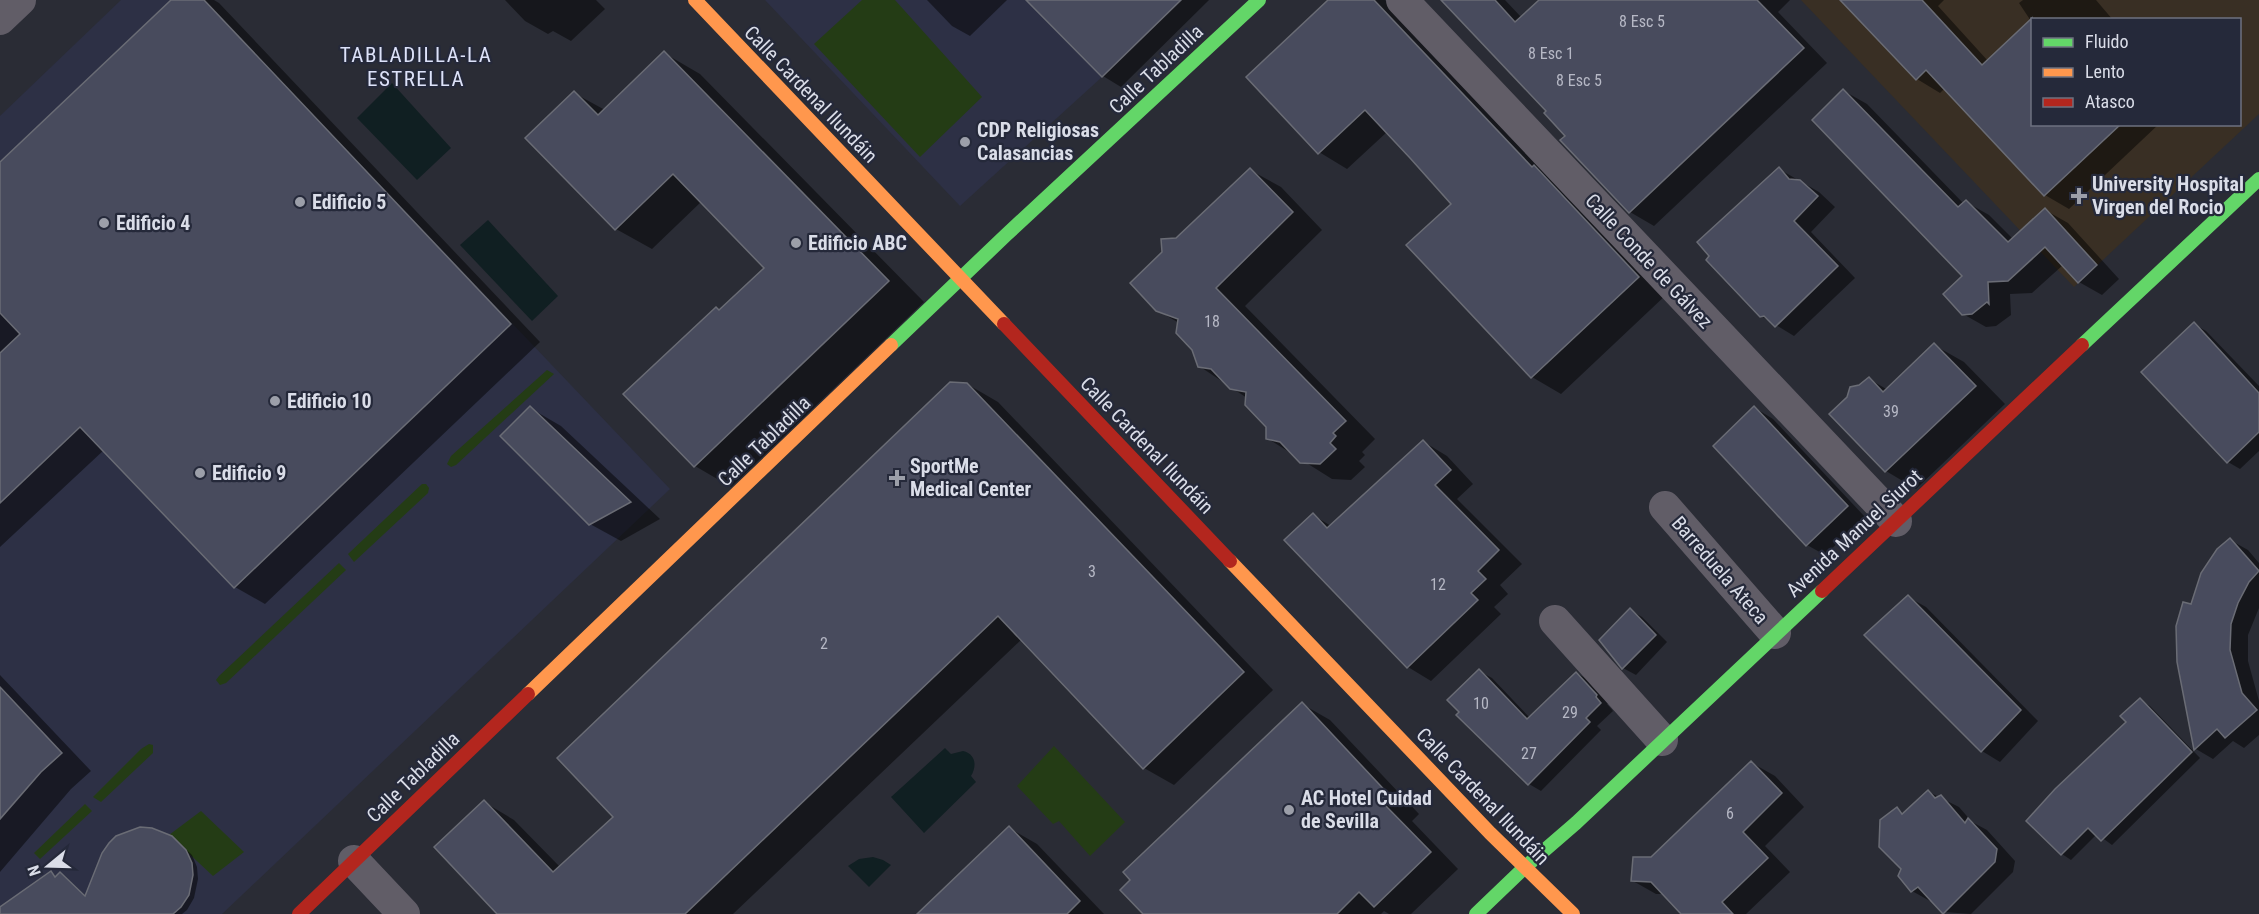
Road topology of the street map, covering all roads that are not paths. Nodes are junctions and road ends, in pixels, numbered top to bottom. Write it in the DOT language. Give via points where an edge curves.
graph roads {
  1 [pos="20,0"];
  2 [pos="695,0"];
  3 [pos="1259,0"];
  4 [pos="1402,0"];
  5 [pos="0,19"];
  6 [pos="2259,179"];
  7 [pos="961,280"];
  8 [pos="1665,507"];
  9 [pos="1896,521"];
  10 [pos="1555,621"];
  11 [pos="1775,633"];
  12 [pos="1662,740"];
  13 [pos="354,861"];
  14 [pos="1524,868"];
  15 [pos="299,914"];
  16 [pos="405,914"];
  17 [pos="1476,914"];
  18 [pos="1573,914"];
  1 -- 5 [label="street"];
  2 -- 7 [label="main road, Calle Cardenal Ilundáin"];
  3 -- 7 [label="main road, Calle Tabladilla"];
  4 -- 9 [label="street, Calle Conde de Gálvez"];
  6 -- 9 [label="main road, Avenida Manuel Siurot"];
  7 -- 13 [label="main road, Calle Tabladilla"];
  7 -- 14 [label="main road, Calle Cardenal Ilundáin"];
  8 -- 11 [label="street, Barreduela Ateca"];
  9 -- 11 [label="main road, Avenida Manuel Siurot"];
  10 -- 12 [label="street"];
  11 -- 12 [label="main road, Avenida Manuel Siurot"];
  12 -- 14 [label="main road, Avenida Manuel Siurot"];
  13 -- 15 [label="main road, Calle Tabladilla"];
  13 -- 16 [label="street"];
  14 -- 17 [label="main road, Avenida Manuel Siurot"];
  14 -- 18 [label="main road, Calle Cardenal Ilundáin"];
}
